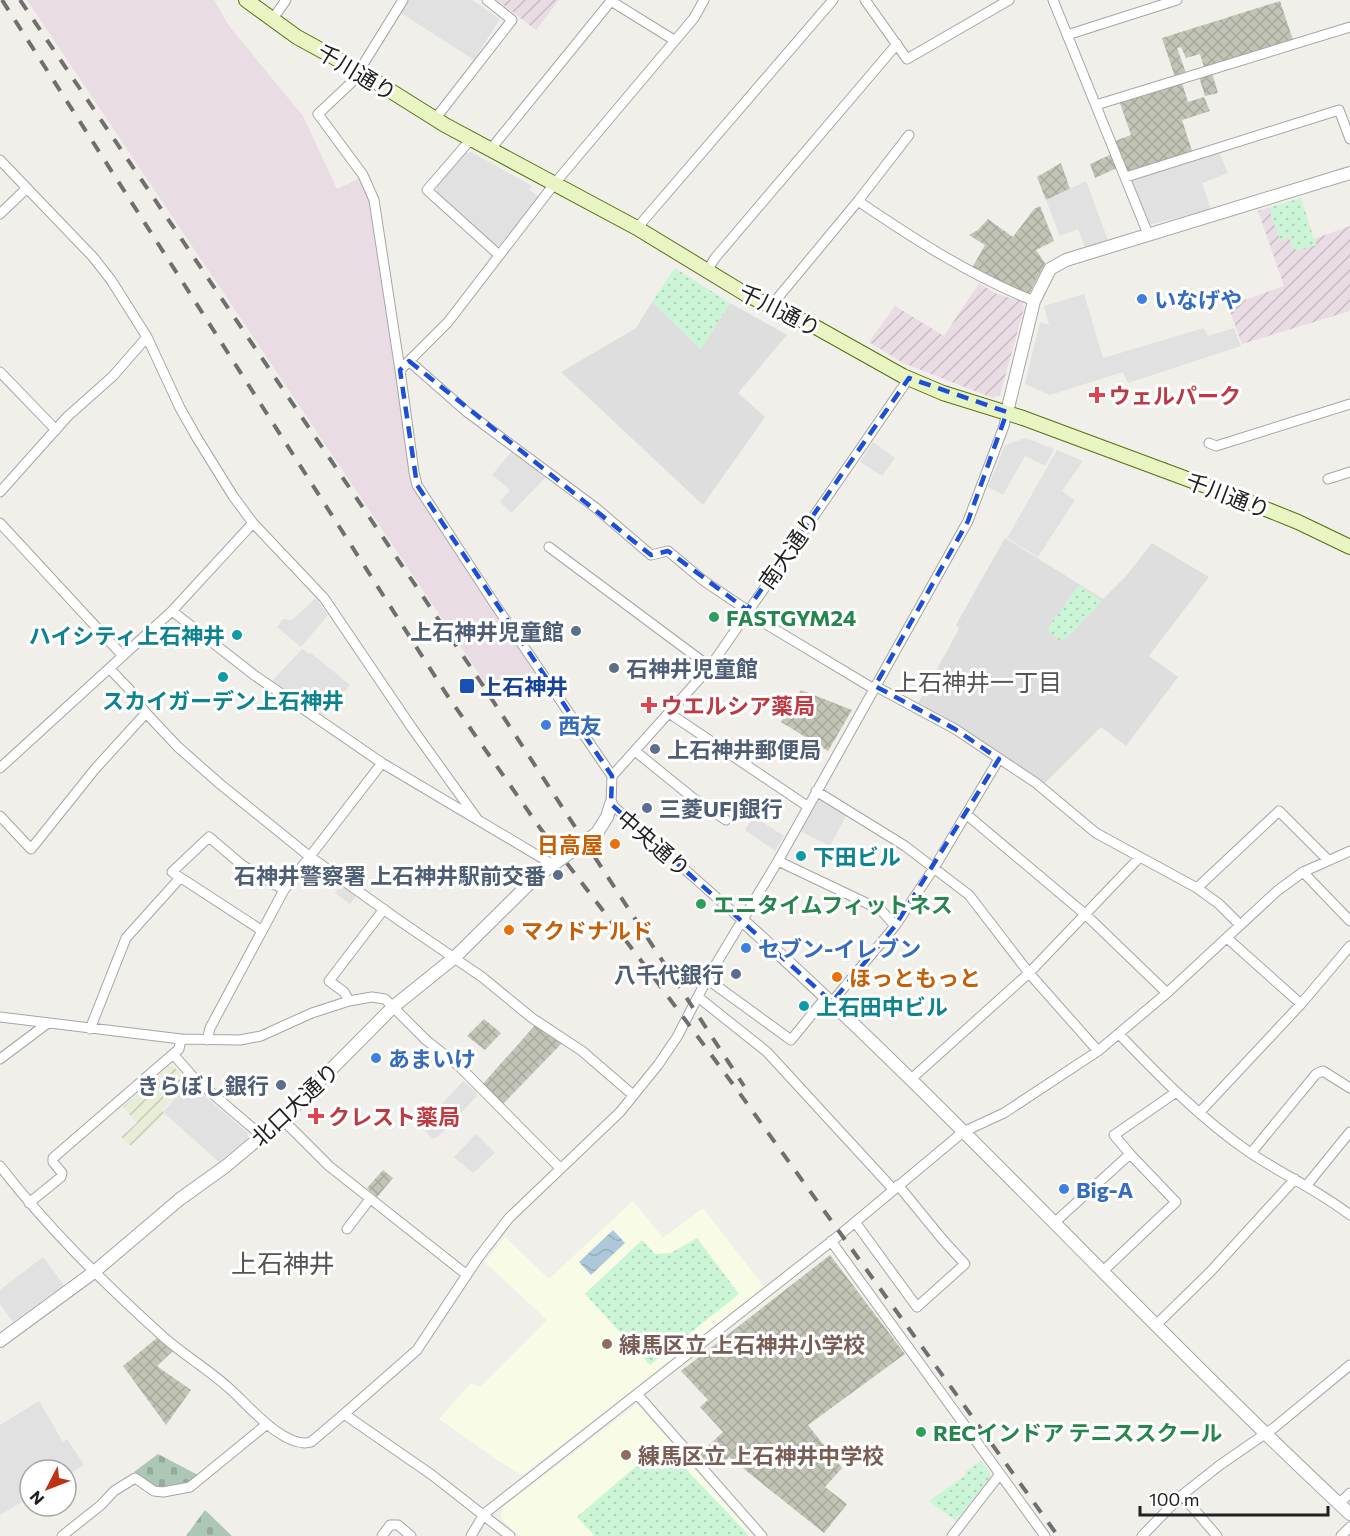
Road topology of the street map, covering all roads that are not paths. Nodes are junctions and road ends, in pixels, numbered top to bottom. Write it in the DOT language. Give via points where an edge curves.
graph roads {
  1 [pos="246,0"];
  2 [pos="286,0"];
  3 [pos="403,0"];
  4 [pos="487,0"];
  5 [pos="704,0"];
  6 [pos="832,0"];
  7 [pos="1009,0"];
  8 [pos="1053,0"];
  9 [pos="1177,0"];
  10 [pos="870,1"];
  11 [pos="272,20"];
  12 [pos="1350,27"];
  13 [pos="1067,35"];
  14 [pos="674,40"];
  15 [pos="897,44"];
  16 [pos="355,76"];
  17 [pos="1096,105"];
  18 [pos="435,119"];
  19 [pos="909,135"];
  20 [pos="471,139"];
  21 [pos="1350,139"];
  22 [pos="490,150"];
  23 [pos="0,160"];
  24 [pos="1350,173"];
  25 [pos="1126,177"];
  26 [pos="555,183"];
  27 [pos="27,188"];
  28 [pos="858,201"];
  29 [pos="0,214"];
  30 [pos="637,228"];
  31 [pos="1148,234"];
  32 [pos="499,255"];
  33 [pos="706,271"];
  34 [pos="1034,301"];
  35 [pos="771,306"];
  36 [pos="147,337"];
  37 [pos="409,361"];
  38 [pos="400,370"];
  39 [pos="0,372"];
  40 [pos="909,378"];
  41 [pos="1350,404"];
  42 [pos="1007,412"];
  43 [pos="56,430"];
  44 [pos="1209,443"];
  45 [pos="1350,472"];
  46 [pos="1328,478"];
  47 [pos="0,492"];
  48 [pos="253,523"];
  49 [pos="0,524"];
  50 [pos="549,546"];
  51 [pos="1350,547"];
  52 [pos="172,611"];
  53 [pos="747,611"];
  54 [pos="123,656"];
  55 [pos="710,667"];
  56 [pos="110,669"];
  57 [pos="874,688"];
  58 [pos="146,713"];
  59 [pos="669,713"];
  60 [pos="635,751"];
  61 [pos="999,759"];
  62 [pos="382,764"];
  63 [pos="0,768"];
  64 [pos="612,776"];
  65 [pos="816,791"];
  66 [pos="611,804"];
  67 [pos="807,806"];
  68 [pos="966,814"];
  69 [pos="0,816"];
  70 [pos="478,820"];
  71 [pos="726,820"];
  72 [pos="574,849"];
  73 [pos="1350,851"];
  74 [pos="309,856"];
  75 [pos="1139,858"];
  76 [pos="1328,860"];
  77 [pos="778,861"];
  78 [pos="552,864"];
  79 [pos="934,868"];
  80 [pos="1303,872"];
  81 [pos="180,878"];
  82 [pos="1197,888"];
  83 [pos="284,890"];
  84 [pos="384,909"];
  85 [pos="1086,915"];
  86 [pos="743,921"];
  87 [pos="1350,921"];
  88 [pos="1240,925"];
  89 [pos="895,926"];
  90 [pos="261,930"];
  91 [pos="1227,938"];
  92 [pos="1350,946"];
  93 [pos="455,957"];
  94 [pos="1029,973"];
  95 [pos="707,979"];
  96 [pos="1167,993"];
  97 [pos="698,997"];
  98 [pos="349,1000"];
  99 [pos="829,1000"];
  100 [pos="1301,1004"];
  101 [pos="393,1007"];
  102 [pos="0,1017"];
  103 [pos="48,1023"];
  104 [pos="90,1029"];
  105 [pos="1119,1034"];
  106 [pos="181,1039"];
  107 [pos="207,1040"];
  108 [pos="1098,1051"];
  109 [pos="173,1054"];
  110 [pos="0,1059"];
  111 [pos="910,1080"];
  112 [pos="1350,1088"];
  113 [pos="1175,1093"];
  114 [pos="633,1095"];
  115 [pos="1199,1113"];
  116 [pos="282,1119"];
  117 [pos="963,1132"];
  118 [pos="1350,1132"];
  119 [pos="262,1136"];
  120 [pos="1251,1153"];
  121 [pos="1130,1154"];
  122 [pos="0,1166"];
  123 [pos="560,1168"];
  124 [pos="1295,1179"];
  125 [pos="1306,1186"];
  126 [pos="896,1187"];
  127 [pos="370,1198"];
  128 [pos="29,1203"];
  129 [pos="1350,1215"];
  130 [pos="855,1222"];
  131 [pos="1054,1223"];
  132 [pos="347,1229"];
  133 [pos="831,1241"];
  134 [pos="94,1272"];
  135 [pos="1102,1272"];
  136 [pos="467,1275"];
  137 [pos="1156,1325"];
  138 [pos="0,1341"];
  139 [pos="1350,1365"];
  140 [pos="637,1394"];
  141 [pos="344,1414"];
  142 [pos="267,1424"];
  143 [pos="1265,1433"];
  144 [pos="1000,1474"];
  145 [pos="1350,1493"];
  146 [pos="1182,1495"];
  147 [pos="1338,1503"];
  148 [pos="484,1514"];
  149 [pos="1350,1514"];
  150 [pos="1350,1527"];
  151 [pos="62,1536"];
  152 [pos="382,1536"];
  153 [pos="411,1536"];
  154 [pos="471,1536"];
  155 [pos="510,1536"];
  156 [pos="762,1536"];
  157 [pos="952,1536"];
  158 [pos="1045,1536"];
  159 [pos="1142,1536"];
  160 [pos="1217,1536"];
  161 [pos="1341,1536"];
  1 -- 11 [label="main road, 千川通り"];
  2 -- 11 [label="street"];
  3 -- 16 [label="street"];
  4 -- 18 [label="street" via="512,20"];
  5 -- 14 [label="street"];
  6 -- 30 [label="street"];
  7 -- 15 [label="street" via="907,59"];
  8 -- 13 [label="street"];
  9 -- 13 [label="street"];
  10 -- 15 [label="street"];
  11 -- 16 [label="main road, 千川通り"];
  12 -- 17 [label="street"];
  13 -- 17 [label="street"];
  14 -- 22 [label="street" via="611,1"];
  14 -- 26 [label="street"];
  15 -- 33 [label="street"];
  16 -- 18 [label="main road, 千川通り"];
  16 -- 38 [label="street" via="318,114 363,175 374,200"];
  17 -- 25 [label="street"];
  18 -- 20 [label="main road, 千川通り"];
  19 -- 28 [label="street"];
  20 -- 22 [label="main road, 千川通り"];
  20 -- 32 [label="street" via="427,190"];
  21 -- 25 [label="street" via="1339,110"];
  22 -- 26 [label="main road, 千川通り"];
  23 -- 27 [label="street"];
  24 -- 31 [label="street"];
  25 -- 31 [label="street"];
  26 -- 30 [label="main road, 千川通り"];
  26 -- 32 [label="street"];
  27 -- 29 [label="street"];
  27 -- 36 [label="street" via="93,257"];
  28 -- 34 [label="street" via="1000,288"];
  28 -- 35 [label="street"];
  30 -- 33 [label="main road, 千川通り"];
  31 -- 34 [label="street" via="1066,260 1050,269"];
  32 -- 37 [label="street" via="448,322"];
  33 -- 35 [label="main road, 千川通り"];
  34 -- 42 [label="street"];
  35 -- 40 [label="main road, 千川通り"];
  36 -- 43 [label="street"];
  36 -- 48 [label="street" via="191,428"];
  37 -- 38 [label="street"];
  37 -- 53 [label="street" via="466,412 580,495 651,555 668,551"];
  38 -- 64 [label="street" via="417,485"];
  39 -- 43 [label="street"];
  40 -- 42 [label="main road, 千川通り" via="943,393"];
  40 -- 53 [label="street, 南大通り"];
  41 -- 44 [label="street" via="1216,446"];
  42 -- 51 [label="main road, 千川通り" via="1240,498"];
  42 -- 57 [label="street" via="968,521"];
  43 -- 47 [label="street"];
  45 -- 46 [label="street"];
  48 -- 52 [label="street"];
  48 -- 70 [label="street" via="324,598"];
  49 -- 54 [label="street"];
  50 -- 55 [label="street"];
  52 -- 54 [label="street"];
  52 -- 62 [label="street" via="254,675"];
  53 -- 55 [label="street, 南大通り"];
  53 -- 57 [label="street"];
  54 -- 56 [label="street"];
  55 -- 59 [label="street, 南大通り"];
  56 -- 58 [label="street"];
  56 -- 63 [label="street"];
  57 -- 61 [label="street" via="955,729"];
  57 -- 65 [label="street"];
  58 -- 69 [label="street" via="31,849"];
  58 -- 74 [label="street" via="220,784"];
  59 -- 60 [label="street, 南大通り"];
  59 -- 67 [label="street"];
  60 -- 64 [label="street, 南大通り"];
  60 -- 71 [label="street"];
  61 -- 68 [label="street"];
  61 -- 75 [label="street" via="1036,783 1096,833"];
  62 -- 70 [label="street"];
  62 -- 74 [label="street"];
  64 -- 66 [label="street"];
  65 -- 67 [label="street"];
  65 -- 79 [label="street"];
  66 -- 72 [label="street, 中央通り" via="597,832"];
  66 -- 86 [label="street, 中央通り"];
  67 -- 77 [label="street"];
  68 -- 79 [label="street"];
  68 -- 85 [label="street"];
  70 -- 78 [label="street"];
  72 -- 78 [label="street, 北口大通り"];
  73 -- 76 [label="street"];
  74 -- 83 [label="street"];
  74 -- 84 [label="street"];
  75 -- 82 [label="street"];
  75 -- 85 [label="street"];
  76 -- 80 [label="street"];
  76 -- 82 [label="street" via="1279,811"];
  77 -- 86 [label="street"];
  77 -- 89 [label="street" via="881,910"];
  78 -- 93 [label="street, 北口大通り"];
  79 -- 89 [label="street"];
  79 -- 94 [label="street" via="969,895"];
  80 -- 87 [label="street"];
  80 -- 88 [label="street"];
  81 -- 83 [label="street" via="172,872 209,837 242,865"];
  81 -- 90 [label="street"];
  81 -- 104 [label="street" via="126,939"];
  82 -- 88 [label="street"];
  83 -- 90 [label="street"];
  84 -- 93 [label="street"];
  84 -- 98 [label="street" via="329,981"];
  85 -- 94 [label="street"];
  85 -- 96 [label="street"];
  86 -- 95 [label="street"];
  86 -- 99 [label="street"];
  88 -- 91 [label="street"];
  89 -- 99 [label="street"];
  90 -- 107 [label="street"];
  91 -- 96 [label="street"];
  91 -- 100 [label="street"];
  92 -- 100 [label="street"];
  93 -- 101 [label="street, 北口大通り"];
  93 -- 114 [label="street" via="532,1018 582,1051"];
  94 -- 108 [label="street"];
  94 -- 111 [label="street"];
  95 -- 97 [label="street"];
  95 -- 99 [label="street" via="791,1040"];
  96 -- 105 [label="street"];
  97 -- 114 [label="street" via="677,1037"];
  97 -- 126 [label="street" via="767,1052"];
  98 -- 101 [label="street" via="378,997"];
  98 -- 107 [label="street" via="251,1039"];
  99 -- 111 [label="street"];
  100 -- 115 [label="street"];
  101 -- 116 [label="street, 北口大通り"];
  101 -- 123 [label="street" via="459,1066"];
  102 -- 103 [label="street"];
  103 -- 104 [label="street"];
  103 -- 110 [label="street"];
  104 -- 106 [label="street"];
  105 -- 108 [label="street"];
  105 -- 113 [label="street"];
  106 -- 107 [label="street"];
  106 -- 109 [label="street"];
  108 -- 117 [label="street" via="1004,1113"];
  109 -- 119 [label="street" via="194,1078"];
  109 -- 128 [label="street" via="53,1158 61,1177"];
  111 -- 117 [label="street"];
  112 -- 120 [label="street" via="1323,1071 1316,1074"];
  113 -- 115 [label="street"];
  113 -- 121 [label="street" via="1114,1135"];
  114 -- 123 [label="street"];
  115 -- 120 [label="street"];
  116 -- 119 [label="street, 北口大通り"];
  116 -- 127 [label="street" via="329,1166"];
  117 -- 126 [label="street"];
  117 -- 131 [label="street"];
  118 -- 125 [label="street"];
  119 -- 134 [label="street, 北口大通り"];
  120 -- 124 [label="street"];
  121 -- 131 [label="street"];
  121 -- 135 [label="street" via="1176,1202"];
  122 -- 128 [label="street"];
  123 -- 136 [label="street" via="509,1218"];
  124 -- 125 [label="street"];
  124 -- 137 [label="street"];
  125 -- 129 [label="street"];
  126 -- 130 [label="street"];
  126 -- 130 [label="street" via="965,1264 917,1306"];
  127 -- 132 [label="street"];
  127 -- 136 [label="street"];
  128 -- 134 [label="street"];
  130 -- 133 [label="street"];
  131 -- 135 [label="street"];
  133 -- 140 [label="street"];
  133 -- 144 [label="street"];
  134 -- 138 [label="street, 北口大通り"];
  134 -- 142 [label="street" via="159,1334 229,1388"];
  135 -- 137 [label="street"];
  136 -- 141 [label="street" via="417,1350"];
  137 -- 143 [label="street"];
  139 -- 143 [label="street"];
  140 -- 148 [label="street"];
  140 -- 156 [label="street"];
  141 -- 142 [label="street" via="307,1444 289,1439"];
  141 -- 148 [label="street"];
  142 -- 151 [label="street" via="190,1487 154,1491 135,1478"];
  143 -- 146 [label="street"];
  143 -- 147 [label="street"];
  144 -- 157 [label="street"];
  144 -- 158 [label="street"];
  145 -- 147 [label="street"];
  146 -- 159 [label="street"];
  146 -- 160 [label="street"];
  147 -- 149 [label="street"];
  148 -- 154 [label="street"];
  148 -- 155 [label="street"];
  150 -- 161 [label="street"];
  152 -- 153 [label="street" via="390,1525 398,1525"];
}
